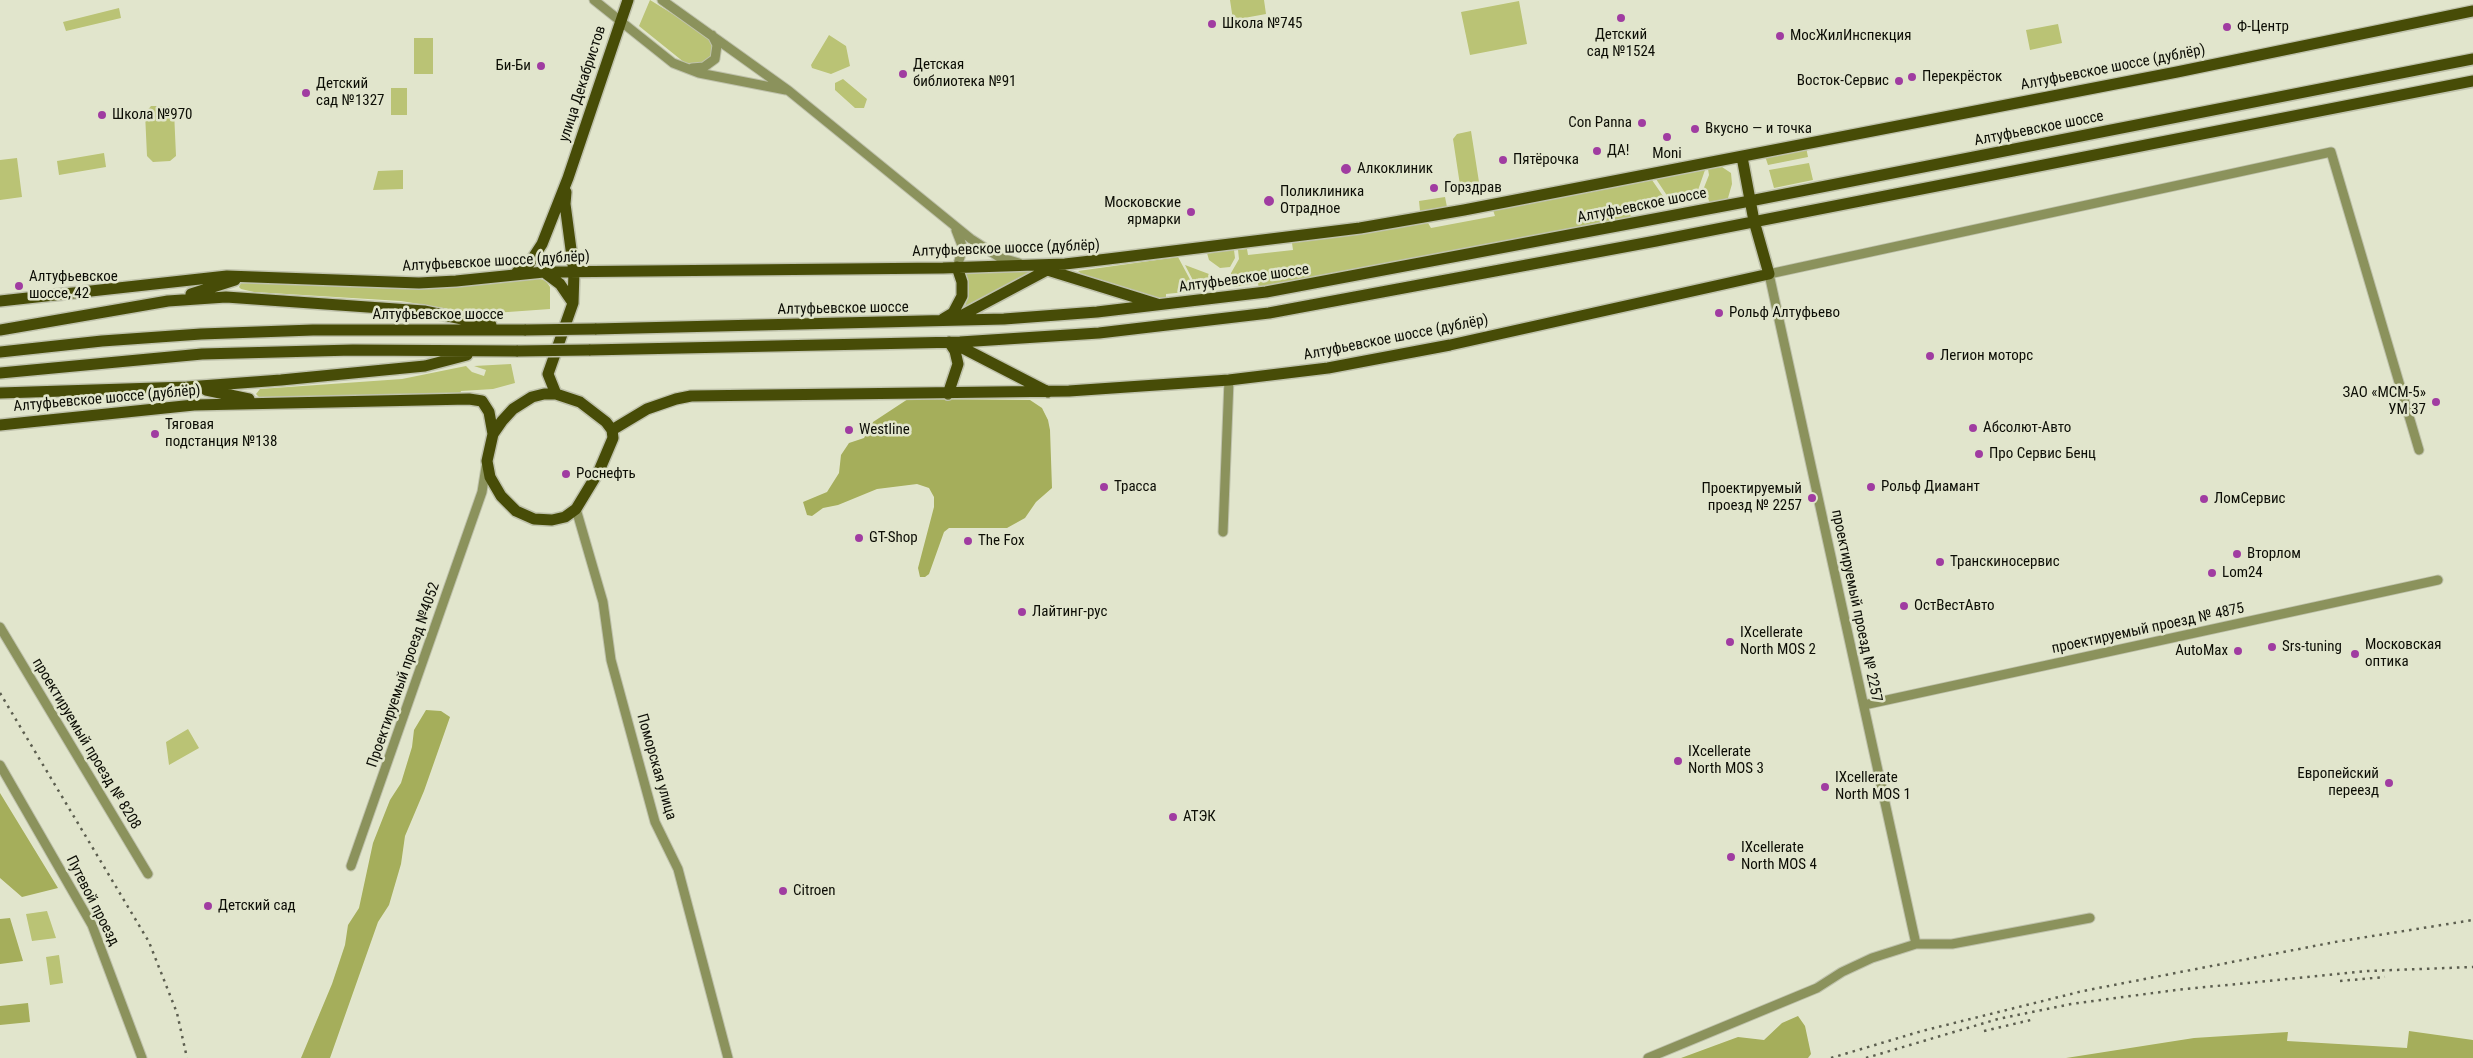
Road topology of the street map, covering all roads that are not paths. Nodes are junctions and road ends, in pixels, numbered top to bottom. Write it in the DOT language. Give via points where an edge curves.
graph roads {
  1 [pos="594,0"];
  2 [pos="628,0"];
  3 [pos="662,0"];
  4 [pos="2473,11"];
  5 [pos="619,22"];
  6 [pos="708,32"];
  7 [pos="2473,59"];
  8 [pos="684,68"];
  9 [pos="2473,81"];
  10 [pos="789,91"];
  11 [pos="1742,157"];
  12 [pos="568,178"];
  13 [pos="1750,201"];
  14 [pos="1754,221"];
  15 [pos="951,224"];
  16 [pos="1022,264"];
  17 [pos="1065,264"];
  18 [pos="957,267"];
  19 [pos="1047,270"];
  20 [pos="544,272"];
  21 [pos="574,272"];
  22 [pos="1769,274"];
  23 [pos="509,276"];
  24 [pos="259,277"];
  25 [pos="168,282"];
  26 [pos="208,289"];
  27 [pos="246,298"];
  28 [pos="0,301"];
  29 [pos="168,301"];
  30 [pos="573,303"];
  31 [pos="1161,305"];
  32 [pos="939,322"];
  33 [pos="0,330"];
  34 [pos="510,330"];
  35 [pos="949,342"];
  36 [pos="503,350"];
  37 [pos="0,352"];
  38 [pos="0,373"];
  39 [pos="1229,380"];
  40 [pos="266,381"];
  41 [pos="187,387"];
  42 [pos="1049,392"];
  43 [pos="0,393"];
  44 [pos="225,394"];
  45 [pos="556,394"];
  46 [pos="948,394"];
  47 [pos="280,402"];
  48 [pos="181,406"];
  49 [pos="0,425"];
  50 [pos="612,430"];
  51 [pos="493,434"];
  52 [pos="2419,450"];
  53 [pos="487,461"];
  54 [pos="492,481"];
  55 [pos="482,492"];
  56 [pos="576,510"];
  57 [pos="1223,532"];
  58 [pos="2438,580"];
  59 [pos="0,627"];
  60 [pos="1864,705"];
  61 [pos="0,765"];
  62 [pos="351,866"];
  63 [pos="148,874"];
  64 [pos="2090,918"];
  65 [pos="1916,944"];
  66 [pos="142,1058"];
  67 [pos="728,1058"];
  68 [pos="1648,1058"];
  1 -- 5 [label="street"];
  2 -- 5 [label="main road, улица Декабристов"];
  3 -- 6 [label="street"];
  4 -- 11 [label="main road, Алтуфьевское шоссе (дублёр)"];
  5 -- 8 [label="street"];
  5 -- 12 [label="main road, улица Декабристов"];
  6 -- 8 [label="street" via="717,45 715,59 704,67"];
  6 -- 10 [label="street"];
  7 -- 13 [label="main road, Алтуфьевское шоссе"];
  8 -- 10 [label="street"];
  9 -- 14 [label="main road"];
  10 -- 15 [label="street"];
  11 -- 13 [label="main road"];
  11 -- 17 [label="main road, Алтуфьевское шоссе (дублёр)" via="1360,228"];
  12 -- 21 [label="main road, улица Декабристов" via="565,204"];
  12 -- 23 [label="main road, улица Декабристов" via="534,258 525,268"];
  13 -- 14 [label="main road"];
  13 -- 31 [label="main road, Алтуфьевское шоссе" via="1328,282"];
  14 -- 22 [label="main road"];
  14 -- 35 [label="main road" via="1288,310 1099,333"];
  15 -- 16 [label="street" via="998,256"];
  15 -- 18 [label="street" via="962,243 963,253"];
  16 -- 17 [label="main road, Алтуфьевское шоссе (дублёр)"];
  16 -- 18 [label="main road, Алтуфьевское шоссе (дублёр)"];
  16 -- 19 [label="main road"];
  17 -- 19 [label="main road"];
  18 -- 21 [label="main road, Алтуфьевское шоссе (дублёр)"];
  18 -- 32 [label="main road" via="963,290 960,302 953,313"];
  19 -- 31 [label="main road"];
  19 -- 32 [label="main road" via="970,312"];
  20 -- 21 [label="main road, Алтуфьевское шоссе (дублёр)"];
  20 -- 23 [label="main road, Алтуфьевское шоссе (дублёр)"];
  20 -- 30 [label="main road" via="560,284"];
  21 -- 30 [label="main road, улица Декабристов"];
  22 -- 39 [label="main road, Алтуфьевское шоссе (дублёр)" via="1418,352 1346,366"];
  22 -- 52 [label="street" via="2331,152"];
  22 -- 60 [label="street, проектируемый проезд № 2257"];
  23 -- 24 [label="main road, Алтуфьевское шоссе (дублёр)" via="420,283"];
  24 -- 25 [label="main road, Алтуфьевское шоссе (дублёр)" via="208,277"];
  24 -- 26 [label="main road"];
  25 -- 26 [label="main road"];
  25 -- 28 [label="main road, Алтуфьевское шоссе (дублёр)"];
  26 -- 27 [label="main road"];
  26 -- 29 [label="main road"];
  27 -- 29 [label="main road"];
  27 -- 34 [label="main road" via="424,310"];
  29 -- 33 [label="main road"];
  30 -- 45 [label="main road, улица Декабристов" via="548,374"];
  31 -- 32 [label="main road, Алтуфьевское шоссе" via="1069,315"];
  32 -- 34 [label="main road, Алтуфьевское шоссе, bridge"];
  34 -- 37 [label="main road, Алтуфьевское шоссе" via="313,330 201,334"];
  35 -- 36 [label="main road, bridge"];
  35 -- 42 [label="main road"];
  35 -- 46 [label="main road" via="958,364"];
  36 -- 38 [label="main road" via="313,350 202,354"];
  36 -- 40 [label="main road" via="425,366"];
  39 -- 42 [label="main road, Алтуфьевское шоссе (дублёр)"];
  39 -- 57 [label="street"];
  40 -- 41 [label="main road"];
  40 -- 44 [label="main road"];
  41 -- 43 [label="main road"];
  41 -- 44 [label="main road"];
  42 -- 46 [label="main road, Алтуфьевское шоссе (дублёр)"];
  44 -- 47 [label="main road"];
  44 -- 48 [label="main road"];
  45 -- 50 [label="main road" via="580,402"];
  45 -- 51 [label="main road" via="532,398 513,409"];
  46 -- 50 [label="main road, Алтуфьевское шоссе (дублёр)" via="691,396 647,408"];
  47 -- 48 [label="main road, Алтуфьевское шоссе (дублёр)"];
  47 -- 51 [label="main road, Алтуфьевское шоссе (дублёр)" via="470,399 482,401 489,412"];
  48 -- 49 [label="main road, Алтуфьевское шоссе (дублёр)"];
  50 -- 56 [label="main road" via="610,450"];
  51 -- 53 [label="main road"];
  53 -- 54 [label="main road"];
  53 -- 55 [label="street, Проектируемый проезд №4052"];
  54 -- 55 [label="street, Проектируемый проезд №4052"];
  54 -- 56 [label="main road" via="516,511 534,519 552,520"];
  55 -- 62 [label="street, Проектируемый проезд №4052"];
  56 -- 67 [label="street, Поморская улица" via="603,602 611,660 655,822 678,869"];
  58 -- 60 [label="street, проектируемый проезд № 4875"];
  59 -- 63 [label="street, проектируемый проезд № 8208"];
  60 -- 65 [label="street, проектируемый проезд № 2257"];
  61 -- 66 [label="street, Путевой проезд" via="92,925"];
  64 -- 65 [label="street" via="1952,944"];
  65 -- 68 [label="street" via="1872,958 1817,988"];
}
